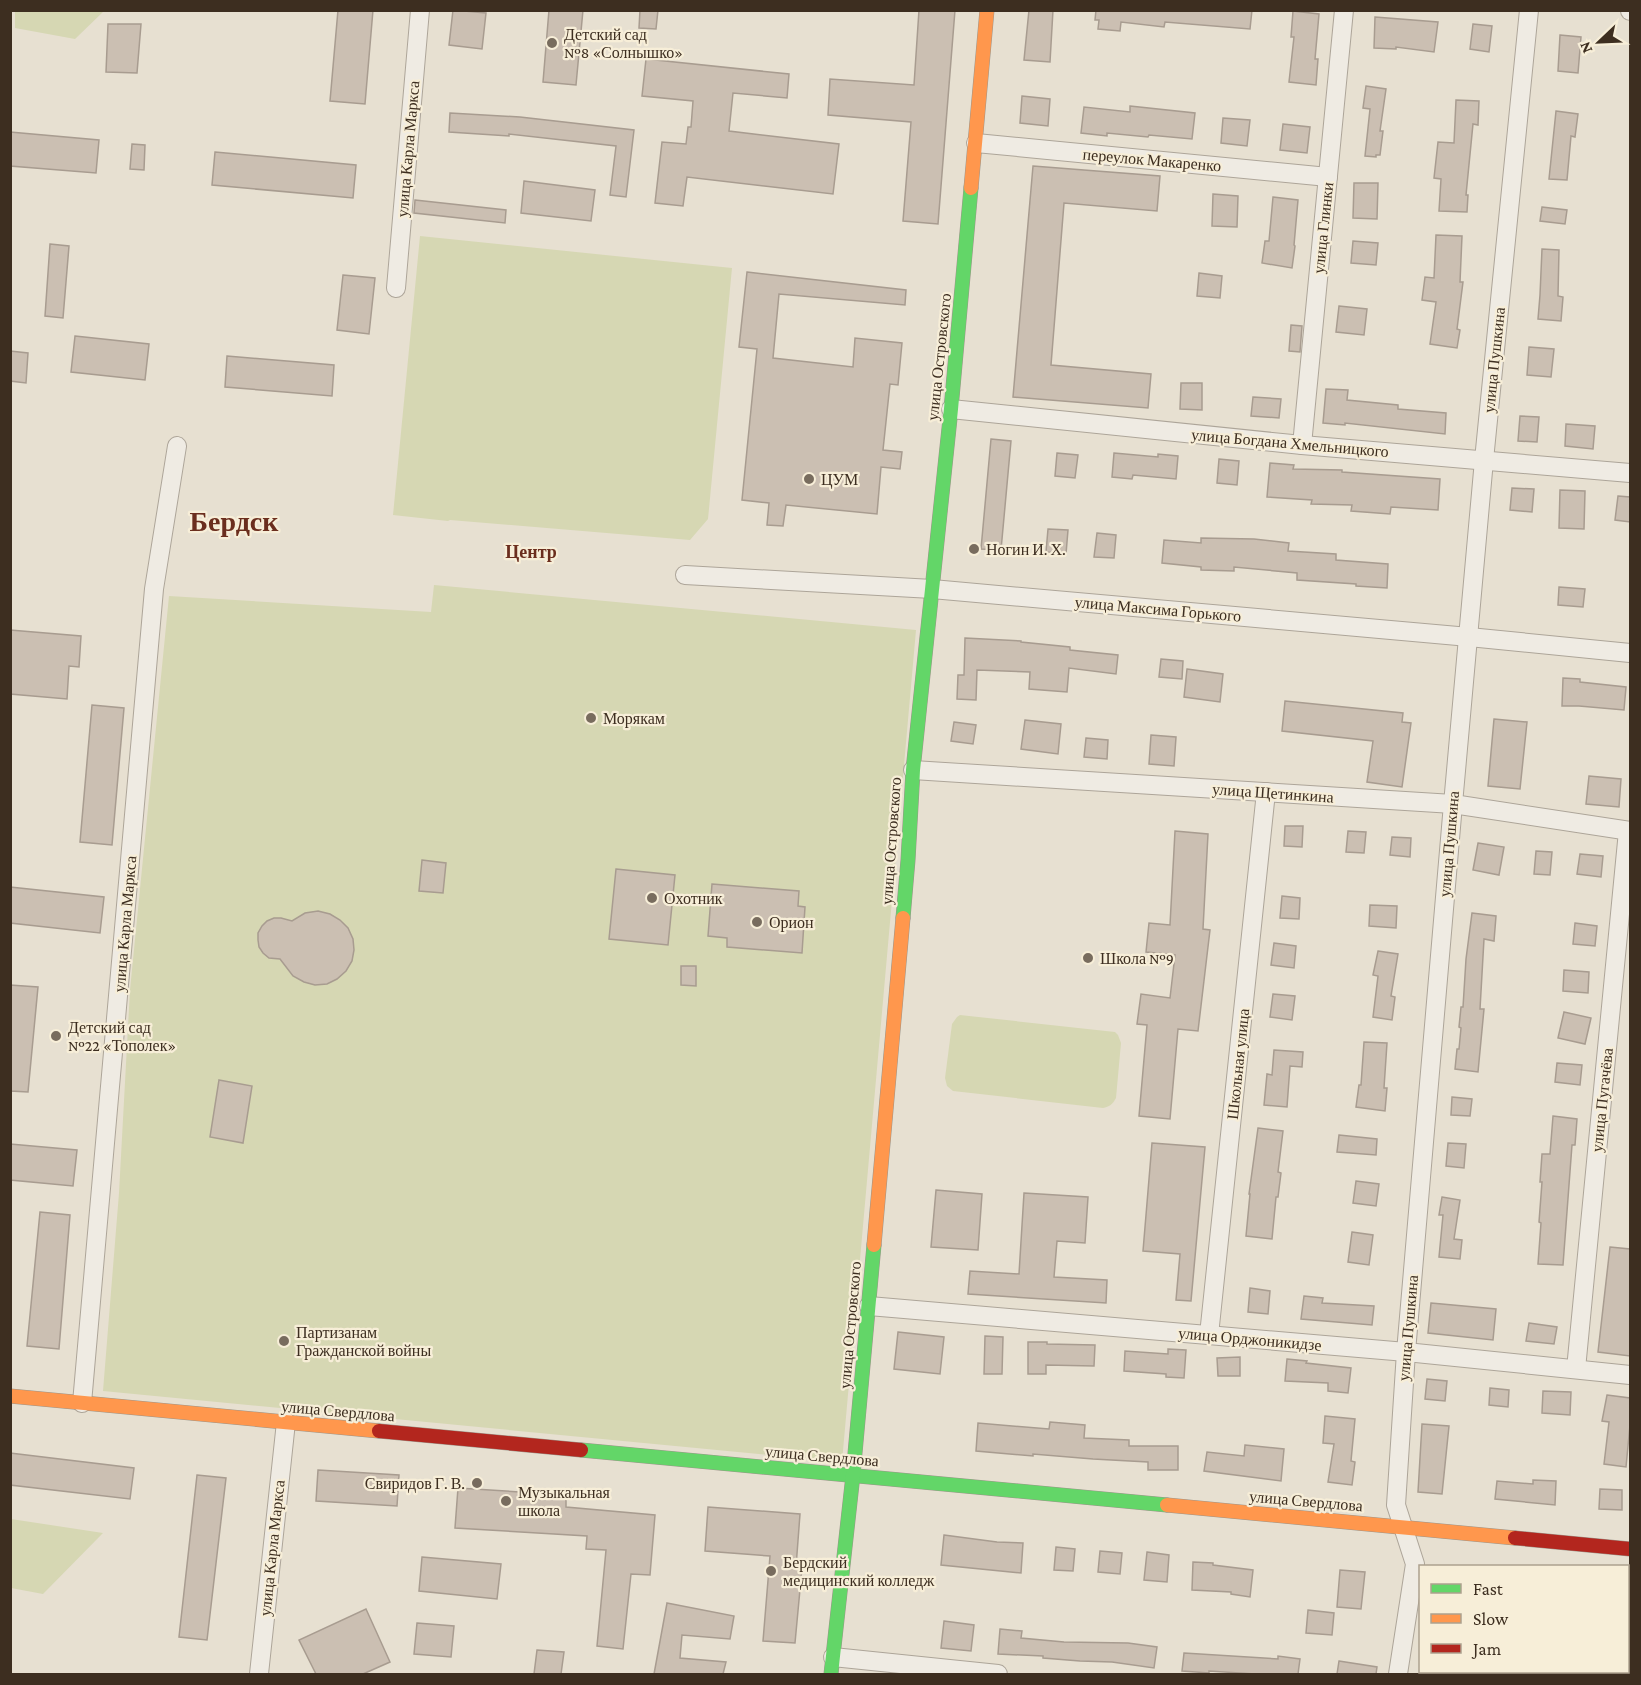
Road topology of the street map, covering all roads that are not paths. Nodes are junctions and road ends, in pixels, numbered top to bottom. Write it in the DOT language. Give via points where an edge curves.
graph roads {
  1 [pos="420,10"];
  2 [pos="987,10"];
  3 [pos="1344,10"];
  4 [pos="1529,10"];
  5 [pos="976,143"];
  6 [pos="1328,177"];
  7 [pos="396,288"];
  8 [pos="951,409"];
  9 [pos="1302,445"];
  10 [pos="177,446"];
  11 [pos="1484,460"];
  12 [pos="1630,473"];
  13 [pos="685,575"];
  14 [pos="932,589"];
  15 [pos="1469,637"];
  16 [pos="1630,653"];
  17 [pos="913,770"];
  18 [pos="1266,792"];
  19 [pos="1453,804"];
  20 [pos="1629,831"];
  21 [pos="868,1306"];
  22 [pos="1209,1335"];
  23 [pos="1406,1352"];
  24 [pos="1576,1368"];
  25 [pos="1630,1375"];
  26 [pos="10,1396"];
  27 [pos="82,1403"];
  28 [pos="286,1422"];
  29 [pos="853,1475"];
  30 [pos="1403,1527"];
  31 [pos="1630,1550"];
  32 [pos="832,1666"];
  33 [pos="259,1674"];
  34 [pos="998,1674"];
  35 [pos="1398,1674"];
  1 -- 7 [label="street, улица Карла Маркса"];
  2 -- 5 [label="street, улица Островского"];
  3 -- 6 [label="street, улица Глинки"];
  4 -- 11 [label="street, улица Пушкина"];
  5 -- 6 [label="street, переулок Макаренко"];
  5 -- 8 [label="street, улица Островского"];
  6 -- 9 [label="street, улица Глинки"];
  8 -- 9 [label="street, улица Богдана Хмельницкого"];
  8 -- 14 [label="street, улица Островского"];
  9 -- 11 [label="street, улица Богдана Хмельницкого"];
  10 -- 27 [label="street, улица Карла Маркса" via="154,589"];
  11 -- 12 [label="street, улица Богдана Хмельницкого"];
  11 -- 15 [label="street, улица Пушкина"];
  13 -- 14 [label="street, улица Максима Горького"];
  14 -- 15 [label="street, улица Максима Горького"];
  14 -- 17 [label="street, улица Островского"];
  15 -- 16 [label="street, улица Максима Горького"];
  15 -- 19 [label="street, улица Пушкина"];
  17 -- 18 [label="street, улица Щетинкина"];
  17 -- 21 [label="street, улица Островского"];
  18 -- 19 [label="street, улица Щетинкина"];
  18 -- 22 [label="street, Школьная улица"];
  19 -- 20 [label="street, улица Щетинкина"];
  19 -- 23 [label="street, улица Пушкина"];
  20 -- 24 [label="street, улица Пугачёва"];
  21 -- 22 [label="street, улица Орджоникидзе"];
  21 -- 29 [label="street, улица Островского"];
  22 -- 23 [label="street, улица Орджоникидзе"];
  23 -- 24 [label="street, улица Орджоникидзе"];
  23 -- 30 [label="street, улица Пушкина" via="1396,1505"];
  24 -- 25 [label="street, улица Орджоникидзе"];
  26 -- 27 [label="street, улица Свердлова"];
  27 -- 28 [label="street, улица Свердлова"];
  28 -- 29 [label="street, улица Свердлова"];
  28 -- 33 [label="street, улица Карла Маркса"];
  29 -- 30 [label="street, улица Свердлова"];
  29 -- 32 [label="street, улица Островского"];
  30 -- 31 [label="street, улица Свердлова"];
  30 -- 35 [label="street, улица Пушкина" via="1415,1564"];
  32 -- 34 [label="street"];
}
